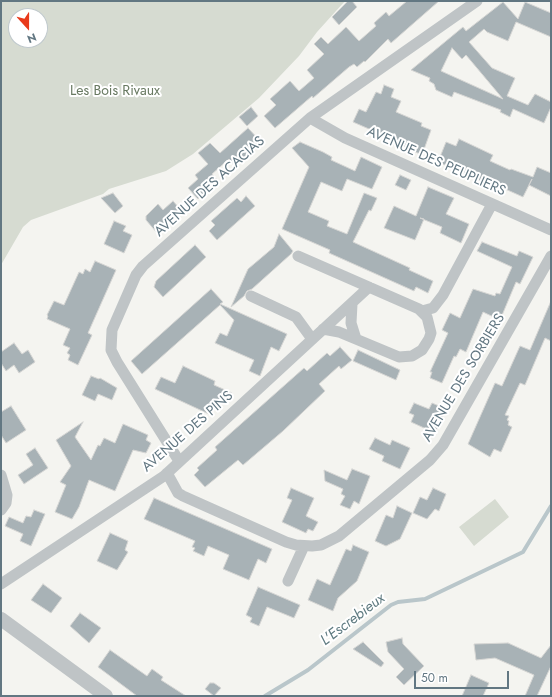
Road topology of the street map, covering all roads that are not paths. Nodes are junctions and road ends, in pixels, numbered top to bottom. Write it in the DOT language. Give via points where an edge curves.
graph roads {
  1 [pos="477,1"];
  2 [pos="310,118"];
  3 [pos="492,204"];
  4 [pos="551,230"];
  5 [pos="298,256"];
  6 [pos="551,256"];
  7 [pos="369,288"];
  8 [pos="251,296"];
  9 [pos="352,304"];
  10 [pos="422,311"];
  11 [pos="323,329"];
  12 [pos="312,339"];
  13 [pos="356,339"];
  14 [pos="179,461"];
  15 [pos="167,473"];
  16 [pos="1,475"];
  17 [pos="1,510"];
  18 [pos="304,546"];
  19 [pos="288,581"];
  20 [pos="1,584"];
  21 [pos="1,619"];
  22 [pos="106,696"];
  1 -- 2 [label="street, AVENUE DES ACACIAS"];
  2 -- 3 [label="street, AVENUE DES PEUPLIERS" via="345,138"];
  2 -- 14 [label="street, AVENUE DES ACACIAS" via="139,270 116,319 111,336 113,355"];
  3 -- 4 [label="street, AVENUE DES PEUPLIERS"];
  3 -- 10 [label="street" via="443,295 433,308"];
  5 -- 7 [label="street"];
  6 -- 18 [label="street, AVENUE DES SORBIERS" via="449,437 438,452 339,536 321,545"];
  7 -- 9 [label="street"];
  7 -- 10 [label="street"];
  8 -- 12 [label="street" via="296,317"];
  9 -- 11 [label="street, AVENUE DES PINS"];
  9 -- 13 [label="street" via="351,323"];
  10 -- 13 [label="street" via="429,322 429,340 422,350 412,356 393,356"];
  11 -- 12 [label="street, AVENUE DES PINS"];
  11 -- 13 [label="street"];
  12 -- 14 [label="street, AVENUE DES PINS" via="298,355"];
  14 -- 15 [label="street, AVENUE DES PINS"];
  15 -- 18 [label="street, AVENUE DES SORBIERS" via="183,496 286,542"];
  15 -- 20 [label="street, AVENUE DES PINS"];
  16 -- 17 [label="street" via="7,495 6,503"];
  18 -- 19 [label="street"];
  21 -- 22 [label="street"];
}
